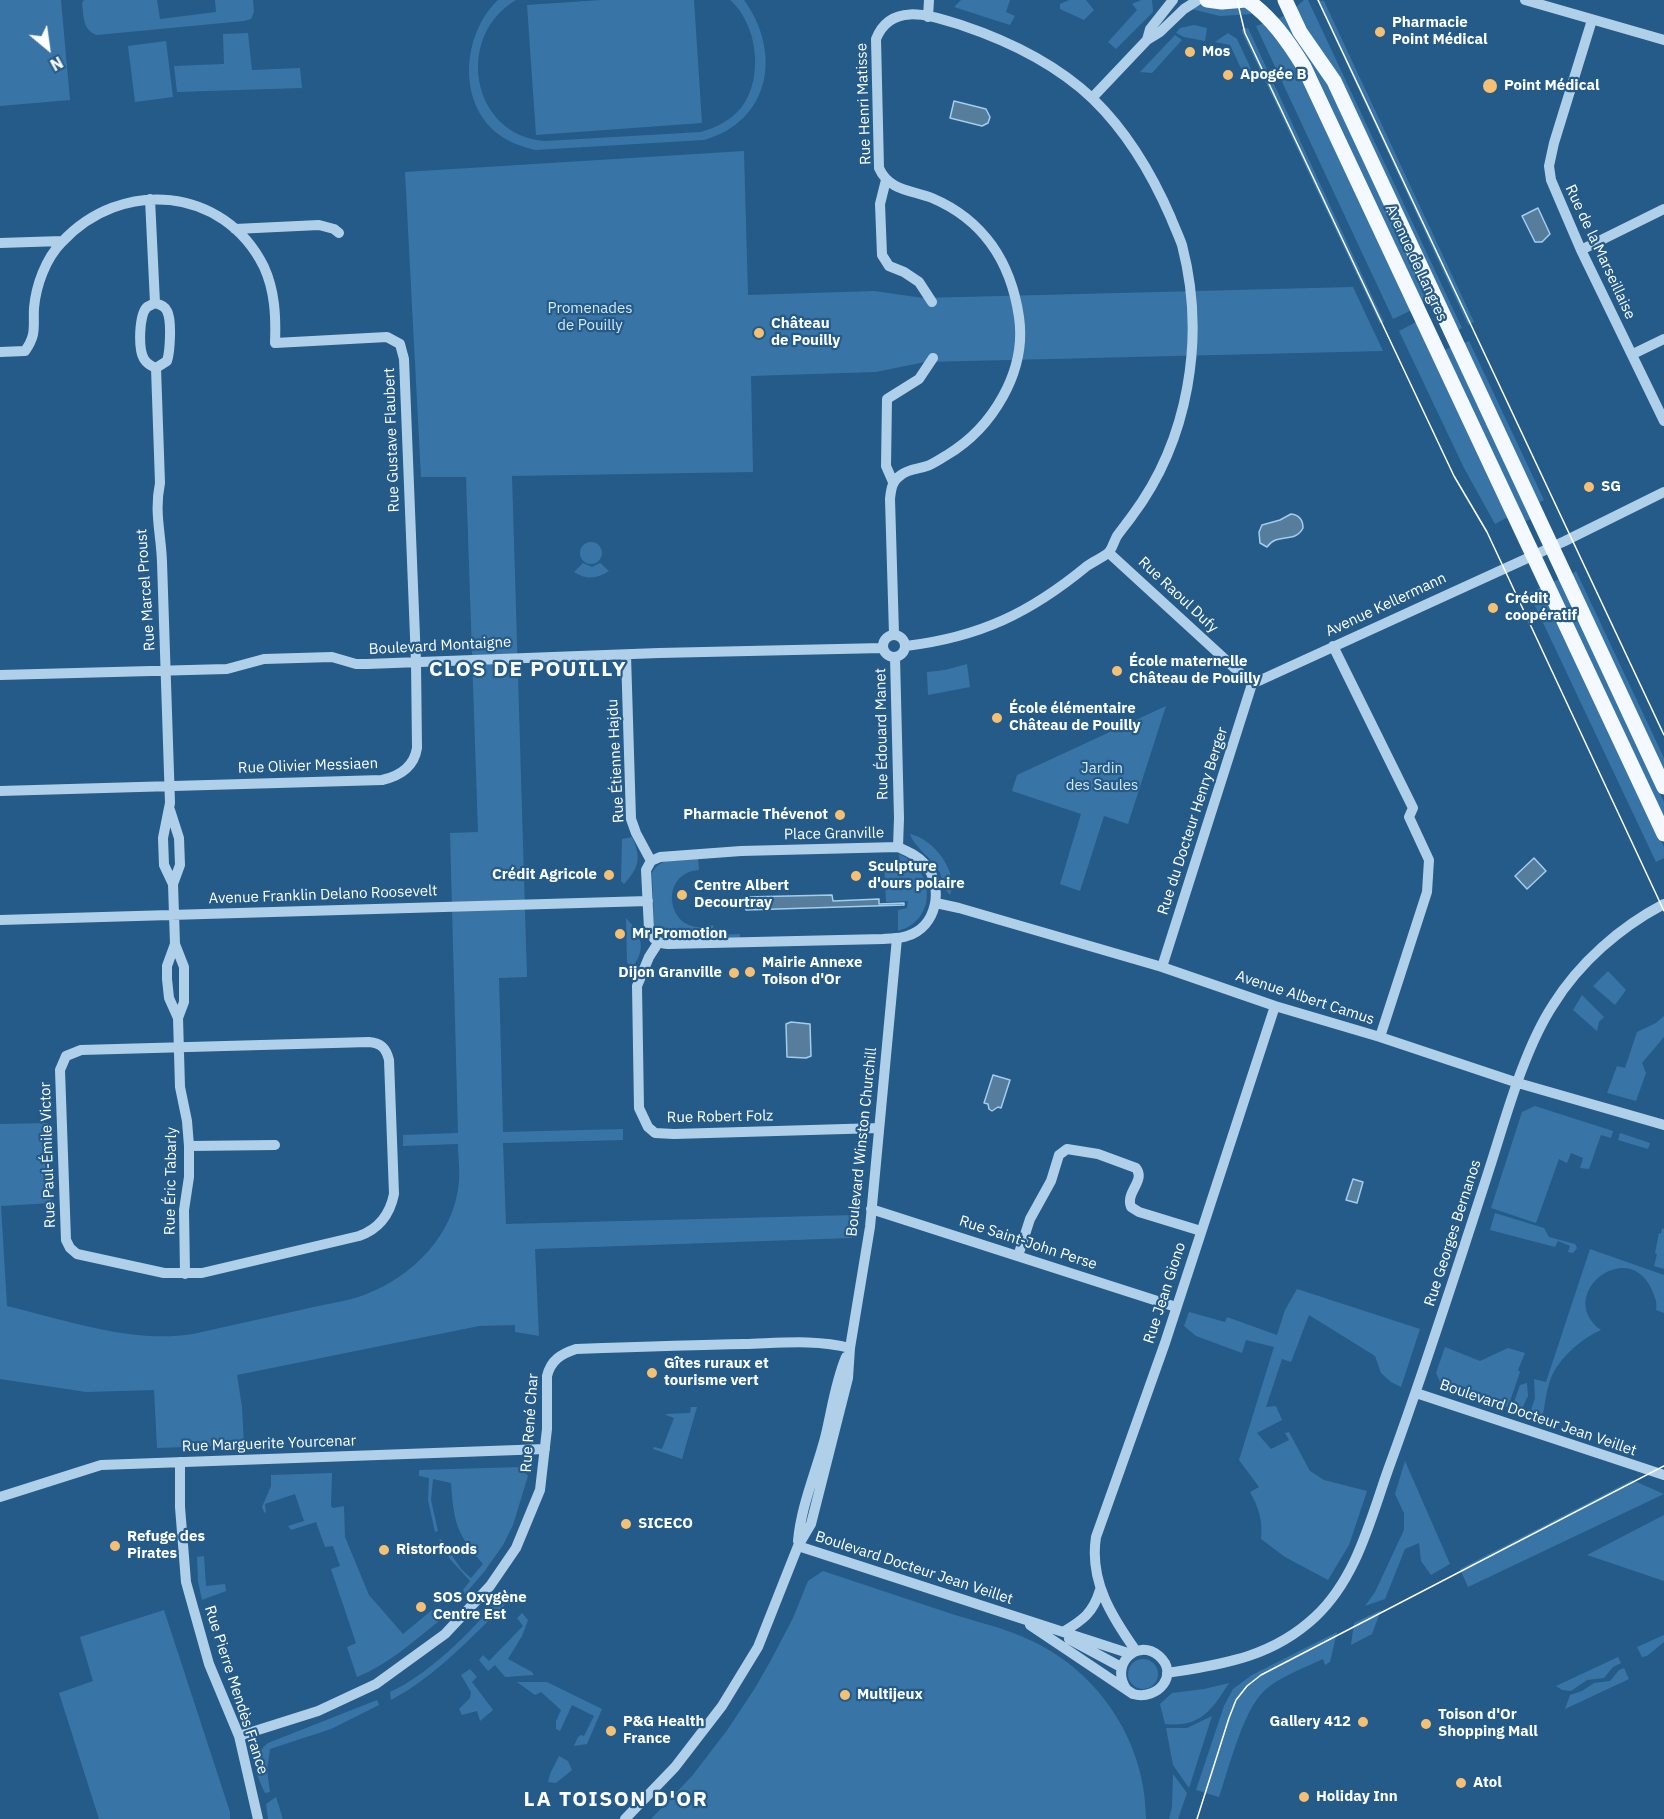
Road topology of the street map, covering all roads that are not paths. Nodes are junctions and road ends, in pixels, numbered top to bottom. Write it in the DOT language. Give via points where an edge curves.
graph roads {
  1 [pos="929,0"];
  2 [pos="1173,0"];
  3 [pos="1198,0"];
  4 [pos="1207,0"];
  5 [pos="1246,0"];
  6 [pos="1285,0"];
  7 [pos="1525,0"];
  8 [pos="928,16"];
  9 [pos="1592,20"];
  10 [pos="1147,40"];
  11 [pos="1664,40"];
  12 [pos="1092,98"];
  13 [pos="886,180"];
  14 [pos="150,199"];
  15 [pos="1664,209"];
  16 [pos="235,229"];
  17 [pos="339,233"];
  18 [pos="62,242"];
  19 [pos="0,243"];
  20 [pos="1581,249"];
  21 [pos="932,302"];
  22 [pos="155,303"];
  23 [pos="1664,339"];
  24 [pos="0,352"];
  25 [pos="1633,354"];
  26 [pos="933,358"];
  27 [pos="156,368"];
  28 [pos="1664,421"];
  29 [pos="893,482"];
  30 [pos="1664,492"];
  31 [pos="1552,547"];
  32 [pos="1110,553"];
  33 [pos="1534,555"];
  34 [pos="894,634"];
  35 [pos="906,646"];
  36 [pos="1333,646"];
  37 [pos="883,648"];
  38 [pos="626,655"];
  39 [pos="895,657"];
  40 [pos="416,662"];
  41 [pos="166,670"];
  42 [pos="0,675"];
  43 [pos="1252,684"];
  44 [pos="169,785"];
  45 [pos="1664,787"];
  46 [pos="0,791"];
  47 [pos="170,810"];
  48 [pos="1664,834"];
  49 [pos="898,847"];
  50 [pos="651,861"];
  51 [pos="173,884"];
  52 [pos="648,901"];
  53 [pos="936,903"];
  54 [pos="1664,904"];
  55 [pos="174,915"];
  56 [pos="0,920"];
  57 [pos="897,938"];
  58 [pos="658,943"];
  59 [pos="175,945"];
  60 [pos="1162,967"];
  61 [pos="1275,1006"];
  62 [pos="178,1018"];
  63 [pos="1380,1037"];
  64 [pos="179,1048"];
  65 [pos="1518,1083"];
  66 [pos="1664,1125"];
  67 [pos="879,1128"];
  68 [pos="275,1145"];
  69 [pos="189,1146"];
  70 [pos="871,1209"];
  71 [pos="1201,1231"];
  72 [pos="1018,1256"];
  73 [pos="185,1274"];
  74 [pos="1176,1307"];
  75 [pos="850,1348"];
  76 [pos="1416,1393"];
  77 [pos="545,1449"];
  78 [pos="180,1462"];
  79 [pos="1664,1475"];
  80 [pos="0,1497"];
  81 [pos="798,1546"];
  82 [pos="1100,1590"];
  83 [pos="1020,1619"];
  84 [pos="1045,1626"];
  85 [pos="1063,1632"];
  86 [pos="1134,1652"];
  87 [pos="1121,1667"];
  88 [pos="1167,1673"];
  89 [pos="1127,1690"];
  90 [pos="238,1736"];
  91 [pos="258,1819"];
  92 [pos="625,1819"];
  1 -- 8 [label="street"];
  2 -- 10 [label="street" via="1150,28"];
  3 -- 10 [label="street"];
  4 -- 5 [label="main road"];
  5 -- 33 [label="main road, Avenue de Langres" via="1270,19 1304,68"];
  6 -- 31 [label="main road, Avenue de Langres" via="1300,32 1334,81"];
  7 -- 9 [label="street"];
  8 -- 12 [label="street" via="1020,48"];
  8 -- 13 [label="street, Rue Henri Matisse" via="896,16 886,21 876,39 879,168"];
  9 -- 11 [label="street"];
  9 -- 20 [label="street, Rue de la Marseillaise" via="1550,166 1553,187"];
  10 -- 12 [label="street"];
  12 -- 32 [label="street" via="1141,158 1167,209 1181,243 1193,322 1190,372 1173,439 1149,491 1119,533"];
  13 -- 21 [label="street" via="880,204 882,255 889,266 919,282"];
  13 -- 29 [label="street, Rue Henri Matisse" via="953,208 987,236 1009,277 1020,325 1009,386 984,426 949,454 901,474"];
  14 -- 16 [label="street" via="194,205"];
  14 -- 18 [label="street" via="116,205 76,228"];
  14 -- 22 [label="street"];
  15 -- 20 [label="street"];
  16 -- 17 [label="street" via="319,225"];
  16 -- 40 [label="street, Rue Gustave Flaubert" via="264,267 276,313 275,343 387,337 402,350"];
  18 -- 19 [label="street"];
  18 -- 24 [label="street" via="39,285 33,340 26,351"];
  20 -- 25 [label="street, Rue de la Marseillaise"];
  22 -- 27 [label="street, Rue Marcel Proust" via="143,311 141,328 143,357"];
  22 -- 27 [label="street" via="168,314 170,345 167,361"];
  23 -- 25 [label="street"];
  25 -- 28 [label="street, Rue de la Marseillaise"];
  26 -- 29 [label="street" via="919,379 887,399 886,466"];
  27 -- 41 [label="street, Rue Marcel Proust" via="160,483 156,502"];
  29 -- 34 [label="street" via="890,499"];
  30 -- 31 [label="street"];
  31 -- 33 [label="street"];
  31 -- 45 [label="main road, Avenue de Langres"];
  32 -- 35 [label="street" via="1020,613 968,634"];
  32 -- 43 [label="street, Rue Raoul Dufy"];
  33 -- 36 [label="street, Avenue Kellermann"];
  33 -- 48 [label="main road, Avenue de Langres"];
  34 -- 35 [label="street" via="904,639"];
  34 -- 37 [label="street" via="887,637"];
  35 -- 39 [label="street"];
  36 -- 43 [label="street, Avenue Kellermann"];
  36 -- 63 [label="street" via="1413,808 1409,817 1429,860 1427,892"];
  37 -- 38 [label="street, Boulevard Montaigne"];
  37 -- 39 [label="street" via="887,655"];
  38 -- 40 [label="street, Boulevard Montaigne"];
  38 -- 50 [label="street, Rue Étienne Hajdu" via="632,819"];
  39 -- 49 [label="street, Rue Édouard Manet"];
  40 -- 41 [label="street, Boulevard Montaigne" via="367,664 333,657 264,659 231,669"];
  40 -- 44 [label="street, Rue Olivier Messiaen" via="417,748 414,759 396,776 374,781"];
  41 -- 42 [label="street, Boulevard Montaigne"];
  41 -- 44 [label="street, Rue Marcel Proust"];
  43 -- 60 [label="street, Rue du Docteur Henry Berger"];
  44 -- 46 [label="street"];
  44 -- 47 [label="street, Rue Marcel Proust"];
  47 -- 51 [label="street, Rue Marcel Proust" via="163,844 165,868"];
  47 -- 51 [label="street, Rue Marcel Proust" via="179,838 180,868"];
  49 -- 50 [label="street, Place Granville" via="741,851 660,856"];
  49 -- 53 [label="street, Place Granville" via="918,856 927,867 935,882"];
  50 -- 52 [label="street" via="646,870"];
  51 -- 55 [label="street, Rue Marcel Proust"];
  52 -- 55 [label="street, Avenue Franklin Delano Roosevelt"];
  52 -- 58 [label="street" via="649,929"];
  53 -- 57 [label="street" via="932,914 917,930"];
  53 -- 60 [label="street, Avenue Albert Camus"];
  54 -- 65 [label="street, Rue Georges Bernanos" via="1614,938 1571,979 1539,1029"];
  55 -- 56 [label="street, Avenue Franklin Delano Roosevelt"];
  55 -- 59 [label="street, Rue Éric Tabarly"];
  57 -- 58 [label="street"];
  57 -- 67 [label="street, Boulevard Winston Churchill"];
  58 -- 67 [label="street, Rue Robert Folz" via="637,986 639,1108 655,1133"];
  59 -- 62 [label="street, Rue Éric Tabarly" via="184,967 184,996"];
  59 -- 62 [label="street, Rue Éric Tabarly" via="167,979 169,998"];
  60 -- 61 [label="street, Avenue Albert Camus"];
  61 -- 63 [label="street, Avenue Albert Camus"];
  61 -- 71 [label="street, Rue Jean Giono"];
  62 -- 64 [label="street, Rue Éric Tabarly"];
  63 -- 65 [label="street, Avenue Albert Camus"];
  64 -- 69 [label="street, Rue Éric Tabarly"];
  64 -- 73 [label="street, Rue Paul-Émile Victor" via="81,1050 66,1056 60,1070 67,1244 77,1254"];
  64 -- 73 [label="street, Rue Paul-Émile Victor" via="380,1044 389,1060 394,1194 387,1214 366,1234"];
  65 -- 66 [label="street, Avenue Albert Camus"];
  65 -- 76 [label="street, Rue Georges Bernanos"];
  67 -- 70 [label="street, Boulevard Winston Churchill"];
  68 -- 69 [label="street"];
  69 -- 73 [label="street, Rue Éric Tabarly"];
  70 -- 72 [label="street, Rue Saint-John Perse"];
  70 -- 75 [label="street, Boulevard Winston Churchill"];
  71 -- 72 [label="street" via="1131,1207 1129,1198 1140,1177 1136,1168 1098,1154 1067,1149 1059,1155"];
  71 -- 74 [label="street, Rue Jean Giono"];
  72 -- 74 [label="street, Rue Saint-John Perse"];
  74 -- 82 [label="street, Rue Jean Giono" via="1096,1538"];
  75 -- 77 [label="street, Rue René Char" via="811,1342 576,1349 553,1361 547,1376"];
  75 -- 81 [label="street, Boulevard Winston Churchill" via="838,1377 800,1524"];
  76 -- 79 [label="street, Boulevard Docteur Jean Veillet"];
  76 -- 88 [label="street, Boulevard Docteur Jean Veillet" via="1357,1556 1339,1589 1315,1617 1288,1638 1259,1653 1223,1665"];
  77 -- 78 [label="street, Rue Marguerite Yourcenar"];
  77 -- 90 [label="street, Rue René Char" via="540,1490 516,1548 489,1586 445,1634 376,1684 318,1710"];
  78 -- 80 [label="street, Rue Marguerite Yourcenar" via="102,1465"];
  78 -- 90 [label="street, Rue Pierre Mendès France" via="186,1582 209,1664"];
  81 -- 83 [label="street, Boulevard Docteur Jean Veillet"];
  81 -- 92 [label="street, Boulevard Winston Churchill" via="758,1647 722,1706 675,1767"];
  82 -- 85 [label="street" via="1089,1614"];
  82 -- 86 [label="street, Rue Jean Giono"];
  83 -- 84 [label="street, Boulevard Docteur Jean Veillet"];
  83 -- 89 [label="street, Boulevard Docteur Jean Veillet"];
  84 -- 85 [label="street, Boulevard Docteur Jean Veillet"];
  84 -- 87 [label="street, Boulevard Docteur Jean Veillet"];
  85 -- 86 [label="street, Boulevard Docteur Jean Veillet"];
  86 -- 87 [label="street"];
  86 -- 88 [label="street" via="1157,1654"];
  87 -- 89 [label="street" via="1121,1679"];
  88 -- 89 [label="street" via="1156,1693 1141,1696"];
  90 -- 91 [label="street, Rue Pierre Mendès France"];
}
